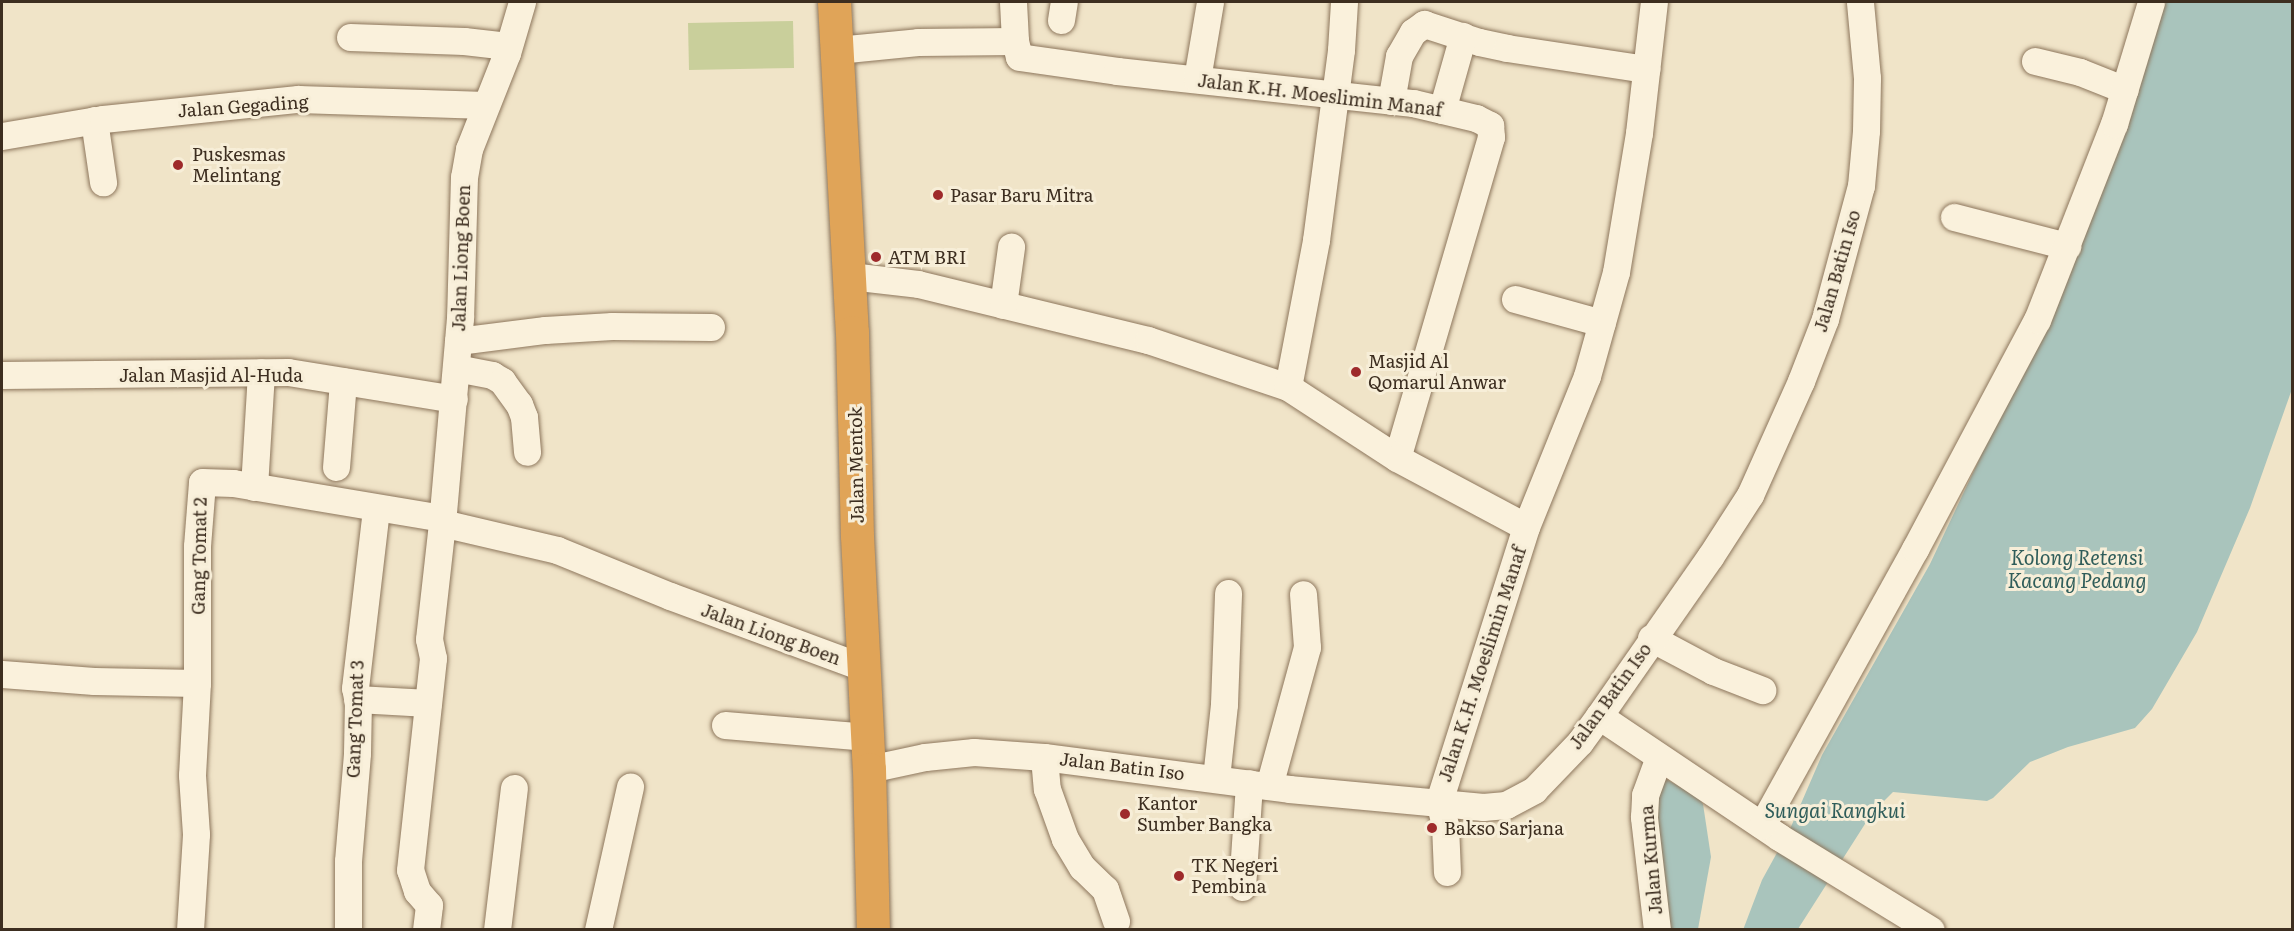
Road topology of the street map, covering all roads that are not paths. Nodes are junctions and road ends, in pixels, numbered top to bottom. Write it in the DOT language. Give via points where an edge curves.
graph roads {
  1 [pos="522,2"];
  2 [pos="834,2"];
  3 [pos="1012,2"];
  4 [pos="1210,2"];
  5 [pos="1344,2"];
  6 [pos="1654,2"];
  7 [pos="1859,2"];
  8 [pos="2151,2"];
  9 [pos="1462,36"];
  10 [pos="350,37"];
  11 [pos="508,46"];
  12 [pos="1017,49"];
  13 [pos="837,50"];
  14 [pos="2036,61"];
  15 [pos="1646,69"];
  16 [pos="1197,79"];
  17 [pos="2125,90"];
  18 [pos="1334,94"];
  19 [pos="1391,101"];
  20 [pos="486,105"];
  21 [pos="1442,110"];
  22 [pos="94,120"];
  23 [pos="2,136"];
  24 [pos="103,182"];
  25 [pos="1954,217"];
  26 [pos="2067,246"];
  27 [pos="1011,247"];
  28 [pos="850,276"];
  29 [pos="1515,298"];
  30 [pos="1003,305"];
  31 [pos="1602,323"];
  32 [pos="711,327"];
  33 [pos="458,341"];
  34 [pos="456,368"];
  35 [pos="261,372"];
  36 [pos="2,375"];
  37 [pos="343,381"];
  38 [pos="1288,387"];
  39 [pos="454,399"];
  40 [pos="527,452"];
  41 [pos="1397,458"];
  42 [pos="336,467"];
  43 [pos="254,487"];
  44 [pos="376,508"];
  45 [pos="442,521"];
  46 [pos="1526,527"];
  47 [pos="1228,593"];
  48 [pos="1303,594"];
  49 [pos="1651,638"];
  50 [pos="862,667"];
  51 [pos="2,674"];
  52 [pos="197,683"];
  53 [pos="1762,690"];
  54 [pos="357,699"];
  55 [pos="428,703"];
  56 [pos="1599,716"];
  57 [pos="726,725"];
  58 [pos="867,737"];
  59 [pos="1044,757"];
  60 [pos="1659,757"];
  61 [pos="869,769"];
  62 [pos="1216,778"];
  63 [pos="1259,784"];
  64 [pos="630,787"];
  65 [pos="514,788"];
  66 [pos="1438,801"];
  67 [pos="1771,831"];
  68 [pos="1447,872"];
  69 [pos="1242,887"];
  70 [pos="1116,921"];
  71 [pos="190,930"];
  72 [pos="348,930"];
  73 [pos="426,930"];
  74 [pos="498,930"];
  75 [pos="598,930"];
  76 [pos="873,930"];
  77 [pos="1657,930"];
  78 [pos="1931,930"];
  1 -- 11 [label="street, Jalan Liong Boen"];
  2 -- 13 [label="highway, Jalan Mentok"];
  3 -- 12 [label="street"];
  4 -- 16 [label="street"];
  5 -- 18 [label="street"];
  6 -- 15 [label="street, Jalan K.H. Moeslimin Manaf"];
  7 -- 49 [label="street, Jalan Batin Iso" via="1867,78 1861,186 1825,319 1802,381 1750,495"];
  8 -- 17 [label="street"];
  9 -- 15 [label="street" via="1507,48"];
  9 -- 19 [label="street" via="1424,24 1417,26 1399,56"];
  9 -- 21 [label="street"];
  10 -- 11 [label="street"];
  11 -- 20 [label="street, Jalan Liong Boen"];
  12 -- 13 [label="street, Jalan K.H. Moeslimin Manaf" via="918,42"];
  12 -- 16 [label="street, Jalan K.H. Moeslimin Manaf"];
  13 -- 28 [label="highway, Jalan Mentok"];
  14 -- 17 [label="street" via="2080,72"];
  15 -- 31 [label="street, Jalan K.H. Moeslimin Manaf" via="1630,195"];
  16 -- 18 [label="street, Jalan K.H. Moeslimin Manaf"];
  17 -- 26 [label="street"];
  18 -- 19 [label="street, Jalan K.H. Moeslimin Manaf"];
  18 -- 38 [label="street" via="1316,240"];
  19 -- 21 [label="street, Jalan K.H. Moeslimin Manaf"];
  20 -- 22 [label="street, Jalan Gegading" via="298,99"];
  20 -- 33 [label="street, Jalan Liong Boen" via="469,149 464,177"];
  21 -- 41 [label="street, Jalan K.H. Moeslimin Manaf" via="1484,121 1490,125 1491,136"];
  22 -- 23 [label="street, Jalan Gegading"];
  22 -- 24 [label="street"];
  25 -- 26 [label="street"];
  26 -- 67 [label="street" via="2037,320"];
  27 -- 30 [label="street"];
  28 -- 30 [label="street, Jalan K.H. Moeslimin Manaf" via="918,284"];
  28 -- 50 [label="highway, Jalan Mentok"];
  29 -- 31 [label="street"];
  30 -- 38 [label="street, Jalan K.H. Moeslimin Manaf" via="1148,340"];
  31 -- 46 [label="street, Jalan K.H. Moeslimin Manaf" via="1587,376"];
  32 -- 33 [label="street" via="601,327"];
  33 -- 34 [label="street, Jalan Liong Boen"];
  34 -- 39 [label="street, Jalan Liong Boen"];
  34 -- 40 [label="street" via="492,375 502,381 524,417"];
  35 -- 36 [label="street, Jalan Masjid Al-Huda"];
  35 -- 37 [label="street, Jalan Masjid Al-Huda"];
  35 -- 43 [label="street"];
  37 -- 39 [label="street, Jalan Masjid Al-Huda"];
  37 -- 42 [label="street"];
  38 -- 41 [label="street, Jalan K.H. Moeslimin Manaf"];
  39 -- 45 [label="street, Jalan Liong Boen"];
  41 -- 46 [label="street, Jalan K.H. Moeslimin Manaf"];
  43 -- 44 [label="street"];
  43 -- 52 [label="street, Gang Tomat 2" via="206,480 201,484"];
  44 -- 45 [label="street"];
  44 -- 54 [label="street, Gang Tomat 3" via="358,638"];
  45 -- 50 [label="street, Jalan Liong Boen" via="557,550"];
  45 -- 55 [label="street, Jalan Liong Boen" via="429,639 433,658"];
  46 -- 66 [label="street, Jalan K.H. Moeslimin Manaf"];
  47 -- 62 [label="street" via="1224,704"];
  48 -- 63 [label="street" via="1307,647"];
  49 -- 53 [label="street" via="1713,671"];
  49 -- 56 [label="street, Jalan Batin Iso"];
  50 -- 58 [label="highway, Jalan Mentok"];
  51 -- 52 [label="street"];
  52 -- 71 [label="street, Gang Tomat 2" via="192,775 196,834"];
  54 -- 55 [label="street"];
  54 -- 72 [label="street, Gang Tomat 3"];
  55 -- 73 [label="street, Jalan Liong Boen" via="410,870 417,891 429,905"];
  56 -- 60 [label="street"];
  56 -- 66 [label="street, Jalan Batin Iso" via="1534,790 1519,799 1506,805 1483,807"];
  57 -- 58 [label="street"];
  58 -- 61 [label="highway, Jalan Mentok"];
  59 -- 61 [label="street, Jalan Batin Iso" via="944,754"];
  59 -- 62 [label="street, Jalan Batin Iso"];
  59 -- 70 [label="street" via="1047,789 1065,839 1082,867 1105,889"];
  60 -- 67 [label="street"];
  60 -- 77 [label="street, Jalan Kurma" via="1645,795 1644,817"];
  61 -- 76 [label="highway, Jalan Mentok"];
  62 -- 63 [label="street, Jalan Batin Iso"];
  63 -- 66 [label="street, Jalan Batin Iso"];
  63 -- 69 [label="street"];
  64 -- 75 [label="street"];
  65 -- 74 [label="street"];
  66 -- 68 [label="street" via="1445,825"];
  67 -- 78 [label="street"];
}
